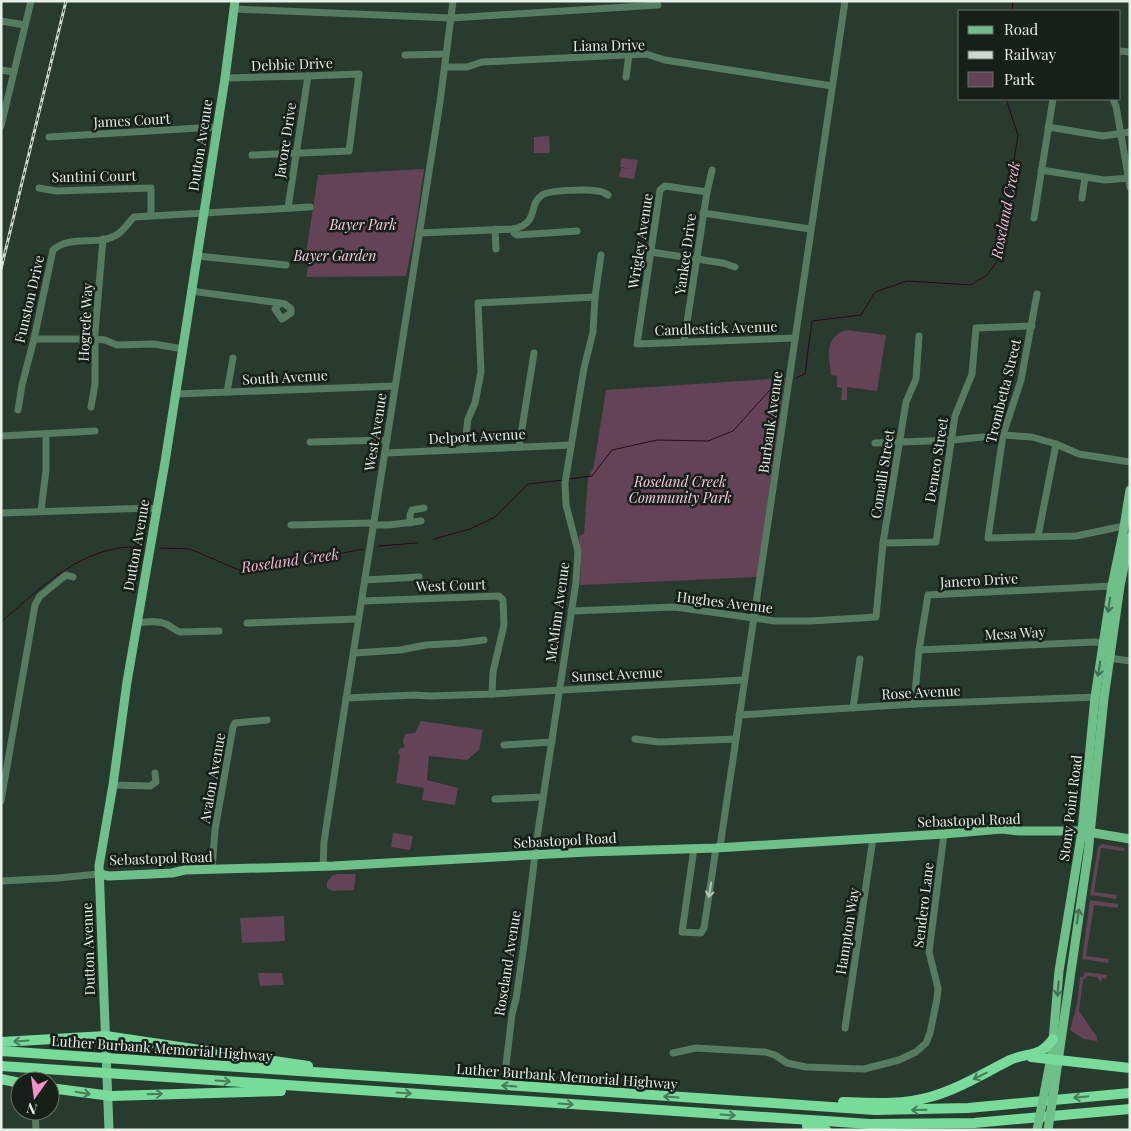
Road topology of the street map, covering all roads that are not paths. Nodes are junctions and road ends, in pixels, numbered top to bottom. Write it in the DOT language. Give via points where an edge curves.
graph roads {
  1 [pos="31,1"];
  2 [pos="452,1"];
  3 [pos="845,1"];
  4 [pos="633,4"];
  5 [pos="235,5"];
  6 [pos="658,5"];
  7 [pos="451,18"];
  8 [pos="1,21"];
  9 [pos="26,25"];
  10 [pos="446,54"];
  11 [pos="405,55"];
  12 [pos="629,55"];
  13 [pos="445,67"];
  14 [pos="1,70"];
  15 [pos="14,72"];
  16 [pos="308,76"];
  17 [pos="626,77"];
  18 [pos="225,78"];
  19 [pos="832,86"];
  20 [pos="1053,100"];
  21 [pos="1113,100"];
  22 [pos="1,126"];
  23 [pos="216,127"];
  24 [pos="1048,127"];
  25 [pos="1130,132"];
  26 [pos="1121,134"];
  27 [pos="49,137"];
  28 [pos="296,154"];
  29 [pos="252,155"];
  30 [pos="712,170"];
  31 [pos="1041,170"];
  32 [pos="1085,177"];
  33 [pos="1129,178"];
  34 [pos="1130,187"];
  35 [pos="39,188"];
  36 [pos="706,192"];
  37 [pos="608,195"];
  38 [pos="1082,198"];
  39 [pos="310,207"];
  40 [pos="288,208"];
  41 [pos="204,213"];
  42 [pos="703,213"];
  43 [pos="151,214"];
  44 [pos="1034,218"];
  45 [pos="513,228"];
  46 [pos="495,229"];
  47 [pos="810,229"];
  48 [pos="577,232"];
  49 [pos="419,233"];
  50 [pos="103,239"];
  51 [pos="496,249"];
  52 [pos="651,252"];
  53 [pos="601,255"];
  54 [pos="196,256"];
  55 [pos="697,259"];
  56 [pos="286,265"];
  57 [pos="735,267"];
  58 [pos="191,291"];
  59 [pos="1037,294"];
  60 [pos="595,297"];
  61 [pos="280,303"];
  62 [pos="1032,326"];
  63 [pos="919,336"];
  64 [pos="795,338"];
  65 [pos="34,339"];
  66 [pos="94,339"];
  67 [pos="684,342"];
  68 [pos="638,344"];
  69 [pos="182,349"];
  70 [pos="534,354"];
  71 [pos="232,358"];
  72 [pos="395,386"];
  73 [pos="228,392"];
  74 [pos="176,394"];
  75 [pos="91,407"];
  76 [pos="18,410"];
  77 [pos="95,431"];
  78 [pos="46,435"];
  79 [pos="1,436"];
  80 [pos="1003,436"];
  81 [pos="387,440"];
  82 [pos="952,440"];
  83 [pos="899,441"];
  84 [pos="310,442"];
  85 [pos="875,442"];
  86 [pos="1056,444"];
  87 [pos="571,445"];
  88 [pos="519,447"];
  89 [pos="464,449"];
  90 [pos="385,453"];
  91 [pos="1130,462"];
  92 [pos="1130,490"];
  93 [pos="424,508"];
  94 [pos="157,509"];
  95 [pos="41,511"];
  96 [pos="1,513"];
  97 [pos="421,521"];
  98 [pos="410,523"];
  99 [pos="373,524"];
  100 [pos="291,525"];
  101 [pos="1124,526"];
  102 [pos="1038,536"];
  103 [pos="1130,537"];
  104 [pos="883,544"];
  105 [pos="1123,570"];
  106 [pos="419,577"];
  107 [pos="74,578"];
  108 [pos="365,580"];
  109 [pos="1112,586"];
  110 [pos="362,601"];
  111 [pos="571,611"];
  112 [pos="876,617"];
  113 [pos="753,618"];
  114 [pos="358,619"];
  115 [pos="137,623"];
  116 [pos="247,623"];
  117 [pos="219,631"];
  118 [pos="484,640"];
  119 [pos="1108,643"];
  120 [pos="919,650"];
  121 [pos="354,653"];
  122 [pos="1109,658"];
  123 [pos="860,659"];
  124 [pos="1130,661"];
  125 [pos="744,680"];
  126 [pos="559,690"];
  127 [pos="492,694"];
  128 [pos="1099,697"];
  129 [pos="346,698"];
  130 [pos="914,704"];
  131 [pos="853,708"];
  132 [pos="739,715"];
  133 [pos="267,720"];
  134 [pos="635,739"];
  135 [pos="736,739"];
  136 [pos="552,742"];
  137 [pos="504,745"];
  138 [pos="1091,749"];
  139 [pos="1097,771"];
  140 [pos="155,773"];
  141 [pos="113,786"];
  142 [pos="543,796"];
  143 [pos="495,799"];
  144 [pos="1,801"];
  145 [pos="1086,831"];
  146 [pos="944,834"];
  147 [pos="873,838"];
  148 [pos="1130,839"];
  149 [pos="718,847"];
  150 [pos="694,848"];
  151 [pos="534,856"];
  152 [pos="323,867"];
  153 [pos="212,870"];
  154 [pos="99,874"];
  155 [pos="1,881"];
  156 [pos="845,1028"];
  157 [pos="104,1036"];
  158 [pos="1053,1039"];
  159 [pos="1,1042"];
  160 [pos="1,1051"];
  161 [pos="673,1054"];
  162 [pos="1054,1059"];
  163 [pos="1,1066"];
  164 [pos="997,1068"];
  165 [pos="1130,1068"];
  166 [pos="505,1074"];
  167 [pos="358,1076"];
  168 [pos="60,1089"];
  169 [pos="1049,1089"];
  170 [pos="355,1090"];
  171 [pos="1130,1093"];
  172 [pos="107,1096"];
  173 [pos="755,1103"];
  174 [pos="1130,1109"];
  175 [pos="1085,1113"];
  176 [pos="767,1118"];
  177 [pos="108,1130"];
  178 [pos="826,1130"];
  179 [pos="991,1130"];
  180 [pos="1037,1130"];
  181 [pos="1048,1130"];
  1 -- 9 [label="street"];
  2 -- 7 [label="street, West Avenue"];
  3 -- 19 [label="street, Burbank Avenue"];
  4 -- 6 [label="street"];
  4 -- 7 [label="street"];
  5 -- 7 [label="street"];
  5 -- 18 [label="main road, Dutton Avenue"];
  7 -- 10 [label="street, West Avenue"];
  8 -- 9 [label="street"];
  9 -- 15 [label="street"];
  10 -- 11 [label="street"];
  10 -- 13 [label="street, West Avenue"];
  12 -- 13 [label="street, Liana Drive" via="482,62 467,67"];
  12 -- 17 [label="street"];
  12 -- 19 [label="street, Liana Drive" via="646,54 662,60"];
  13 -- 49 [label="street, West Avenue"];
  14 -- 15 [label="street"];
  15 -- 22 [label="street"];
  16 -- 18 [label="street, Debbie Drive"];
  16 -- 28 [label="street, Javore Drive"];
  16 -- 28 [label="street, Debbie Drive" via="359,74 349,151"];
  18 -- 23 [label="main road, Dutton Avenue"];
  19 -- 47 [label="street, Burbank Avenue"];
  20 -- 24 [label="street"];
  21 -- 26 [label="street"];
  23 -- 27 [label="street, James Court"];
  23 -- 41 [label="main road, Dutton Avenue"];
  24 -- 26 [label="street" via="1103,136"];
  24 -- 31 [label="street"];
  25 -- 26 [label="street"];
  26 -- 33 [label="street"];
  28 -- 29 [label="street"];
  28 -- 40 [label="street, Javore Drive"];
  30 -- 36 [label="street, Yankee Drive"];
  31 -- 32 [label="street"];
  31 -- 44 [label="street"];
  32 -- 33 [label="street" via="1110,181"];
  32 -- 38 [label="street"];
  33 -- 34 [label="street"];
  35 -- 43 [label="street, Santini Court" via="56,192 151,188"];
  36 -- 42 [label="street, Yankee Drive"];
  36 -- 52 [label="street, Wrigley Avenue" via="662,187"];
  37 -- 45 [label="street" via="594,190 548,193 540,197 528,222"];
  39 -- 40 [label="street, Funston Drive"];
  40 -- 41 [label="street, Funston Drive"];
  41 -- 43 [label="street, Funston Drive"];
  41 -- 54 [label="main road, Dutton Avenue"];
  42 -- 47 [label="street"];
  42 -- 55 [label="street, Yankee Drive"];
  43 -- 50 [label="street, Funston Drive" via="134,217 117,234"];
  45 -- 46 [label="street"];
  45 -- 48 [label="street" via="517,235"];
  46 -- 49 [label="street"];
  46 -- 51 [label="street"];
  47 -- 64 [label="street, Burbank Avenue"];
  49 -- 72 [label="street, West Avenue"];
  50 -- 65 [label="street, Funston Drive" via="68,242 53,250"];
  50 -- 66 [label="street, Hogrefe Way"];
  52 -- 55 [label="street"];
  52 -- 68 [label="street, Wrigley Avenue"];
  53 -- 60 [label="street, McMinn Avenue"];
  54 -- 56 [label="street"];
  54 -- 58 [label="main road, Dutton Avenue"];
  55 -- 57 [label="street"];
  55 -- 67 [label="street, Yankee Drive"];
  58 -- 61 [label="street"];
  58 -- 69 [label="main road, Dutton Avenue"];
  59 -- 62 [label="street, Trombetta Street"];
  60 -- 87 [label="street, McMinn Avenue" via="593,332"];
  60 -- 89 [label="street" via="478,303 481,372"];
  62 -- 80 [label="street, Trombetta Street" via="1021,380"];
  62 -- 82 [label="street, Demeo Street" via="976,328 972,374 955,416"];
  63 -- 83 [label="street, Comalli Street" via="916,379 906,402"];
  64 -- 67 [label="street, Candlestick Avenue"];
  64 -- 113 [label="street, Burbank Avenue"];
  65 -- 66 [label="street"];
  65 -- 76 [label="street, Funston Drive"];
  66 -- 69 [label="street" via="117,345 154,344"];
  66 -- 75 [label="street, Hogrefe Way" via="95,384"];
  67 -- 68 [label="street, Candlestick Avenue"];
  69 -- 74 [label="main road, Dutton Avenue"];
  70 -- 88 [label="street"];
  71 -- 73 [label="street"];
  72 -- 73 [label="street, South Avenue"];
  72 -- 81 [label="street, West Avenue"];
  73 -- 74 [label="street, South Avenue"];
  74 -- 94 [label="main road, Dutton Avenue"];
  77 -- 78 [label="street"];
  78 -- 79 [label="street"];
  78 -- 95 [label="street"];
  80 -- 82 [label="street"];
  80 -- 86 [label="street" via="1032,437"];
  80 -- 102 [label="street, Trombetta Street" via="988,538"];
  81 -- 84 [label="street"];
  81 -- 90 [label="street, West Avenue"];
  82 -- 83 [label="street"];
  82 -- 104 [label="street, Demeo Street" via="936,542"];
  83 -- 85 [label="street"];
  83 -- 104 [label="street, Comalli Street"];
  86 -- 91 [label="street" via="1079,454"];
  86 -- 102 [label="street"];
  87 -- 88 [label="street, Delport Avenue"];
  87 -- 111 [label="street, McMinn Avenue" via="564,482 578,551"];
  88 -- 89 [label="street, Delport Avenue"];
  89 -- 90 [label="street, Delport Avenue"];
  90 -- 99 [label="street, West Avenue"];
  92 -- 101 [label="main road, Stony Point Road"];
  93 -- 98 [label="street" via="412,510"];
  94 -- 95 [label="street"];
  94 -- 115 [label="main road, Dutton Avenue"];
  95 -- 96 [label="street"];
  97 -- 98 [label="street"];
  98 -- 99 [label="street"];
  99 -- 100 [label="street"];
  99 -- 108 [label="street, West Avenue"];
  101 -- 102 [label="street, Trombetta Street" via="1076,536"];
  101 -- 105 [label="main road, Stony Point Road"];
  103 -- 105 [label="main road, Stony Point Road"];
  104 -- 112 [label="street, Comalli Street"];
  105 -- 109 [label="main road, Stony Point Road"];
  105 -- 119 [label="main road, Stony Point Road"];
  106 -- 108 [label="street"];
  107 -- 144 [label="street" via="66,575 40,596 36,605"];
  108 -- 110 [label="street, West Avenue"];
  109 -- 119 [label="main road, Stony Point Road, one-way"];
  109 -- 120 [label="street, Janero Drive" via="928,595"];
  110 -- 114 [label="street, West Avenue"];
  110 -- 127 [label="street, West Court" via="499,596 504,600 504,625 493,672"];
  111 -- 113 [label="street, Hughes Avenue" via="675,607"];
  111 -- 126 [label="street, McMinn Avenue"];
  112 -- 113 [label="street, Hughes Avenue" via="811,621"];
  113 -- 125 [label="street, Burbank Avenue"];
  114 -- 116 [label="street"];
  114 -- 121 [label="street, West Avenue"];
  115 -- 117 [label="street" via="159,622 180,632"];
  115 -- 141 [label="main road, Dutton Avenue"];
  118 -- 121 [label="street"];
  119 -- 120 [label="street, Mesa Way"];
  119 -- 122 [label="main road, Stony Point Road"];
  119 -- 128 [label="main road, Stony Point Road, one-way"];
  120 -- 130 [label="street, Janero Drive"];
  121 -- 129 [label="street, West Avenue"];
  122 -- 124 [label="street"];
  122 -- 128 [label="main road, Stony Point Road"];
  123 -- 131 [label="street"];
  125 -- 126 [label="street, Sunset Avenue"];
  125 -- 132 [label="street, Burbank Avenue"];
  126 -- 127 [label="street, Sunset Avenue"];
  126 -- 136 [label="street, McMinn Avenue"];
  127 -- 129 [label="street, Sunset Avenue"];
  128 -- 130 [label="street, Rose Avenue"];
  128 -- 138 [label="main road, Stony Point Road"];
  128 -- 139 [label="main road, Stony Point Road"];
  129 -- 152 [label="street, West Avenue"];
  130 -- 131 [label="street, Rose Avenue"];
  131 -- 132 [label="street, Rose Avenue"];
  132 -- 135 [label="street, Burbank Avenue"];
  133 -- 153 [label="street, Avalon Avenue" via="236,723 233,727 215,830"];
  134 -- 135 [label="street" via="659,742"];
  135 -- 149 [label="street, Burbank Avenue"];
  136 -- 137 [label="street"];
  136 -- 142 [label="street, McMinn Avenue"];
  138 -- 139 [label="main road" via="1092,766"];
  138 -- 145 [label="main road, Stony Point Road"];
  139 -- 145 [label="main road, Stony Point Road"];
  140 -- 141 [label="street" via="156,782 150,786"];
  141 -- 154 [label="main road, Dutton Avenue"];
  142 -- 143 [label="street"];
  142 -- 151 [label="street, McMinn Avenue"];
  145 -- 146 [label="main road, Sebastopol Road" via="1002,829"];
  145 -- 148 [label="main road, Sebastopol Road"];
  145 -- 158 [label="main road, Stony Point Road, one-way" via="1060,971"];
  162 -- 145 [label="main road, Stony Point Road, one-way"];
  146 -- 147 [label="main road, Sebastopol Road"];
  146 -- 161 [label="street, Sendero Lane" via="929,952 938,988 937,999 929,1036 916,1052 864,1070 806,1067 765,1052 696,1048"];
  147 -- 149 [label="main road, Sebastopol Road"];
  147 -- 156 [label="street, Hampton Way"];
  149 -- 150 [label="main road, Sebastopol Road"];
  149 -- 150 [label="street, Burbank Avenue, one-way" via="702,933 682,932"];
  150 -- 151 [label="main road, Sebastopol Road"];
  151 -- 152 [label="main road, Sebastopol Road"];
  151 -- 166 [label="street, Roseland Avenue"];
  152 -- 153 [label="main road, Sebastopol Road"];
  153 -- 154 [label="main road, Sebastopol Road"];
  154 -- 155 [label="street, Sebastopol Road"];
  154 -- 157 [label="main road, Dutton Avenue"];
  157 -- 159 [label="highway, one-way"];
  157 -- 167 [label="highway"];
  157 -- 172 [label="main road, Dutton Avenue"];
  158 -- 162 [label="main road, Stony Point Road"];
  158 -- 164 [label="highway" via="1039,1053 1016,1058"];
  160 -- 167 [label="highway, Luther Burbank Memorial Highway, bridge"];
  162 -- 164 [label="highway" via="1026,1058"];
  162 -- 165 [label="highway"];
  162 -- 169 [label="main road, Stony Point Road"];
  163 -- 170 [label="highway, Luther Burbank Memorial Highway, one-way, bridge"];
  164 -- 173 [label="highway, one-way" via="946,1092 915,1101"];
  173 -- 167 [label="highway, Luther Burbank Memorial Highway, one-way"];
  168 -- 172 [label="highway, one-way"];
  169 -- 180 [label="main road, Stony Point Road, bridge"];
  169 -- 181 [label="main road, Stony Point Road, bridge"];
  172 -- 170 [label="highway, one-way"];
  170 -- 176 [label="highway, Luther Burbank Memorial Highway, one-way"];
  171 -- 173 [label="highway, Luther Burbank Memorial Highway, one-way" via="920,1110 860,1110"];
  172 -- 177 [label="main road, Dutton Avenue"];
  174 -- 175 [label="highway, Luther Burbank Memorial Highway"];
  175 -- 176 [label="highway, Luther Burbank Memorial Highway" via="916,1125"];
  175 -- 179 [label="highway"];
  176 -- 178 [label="highway"];
}
